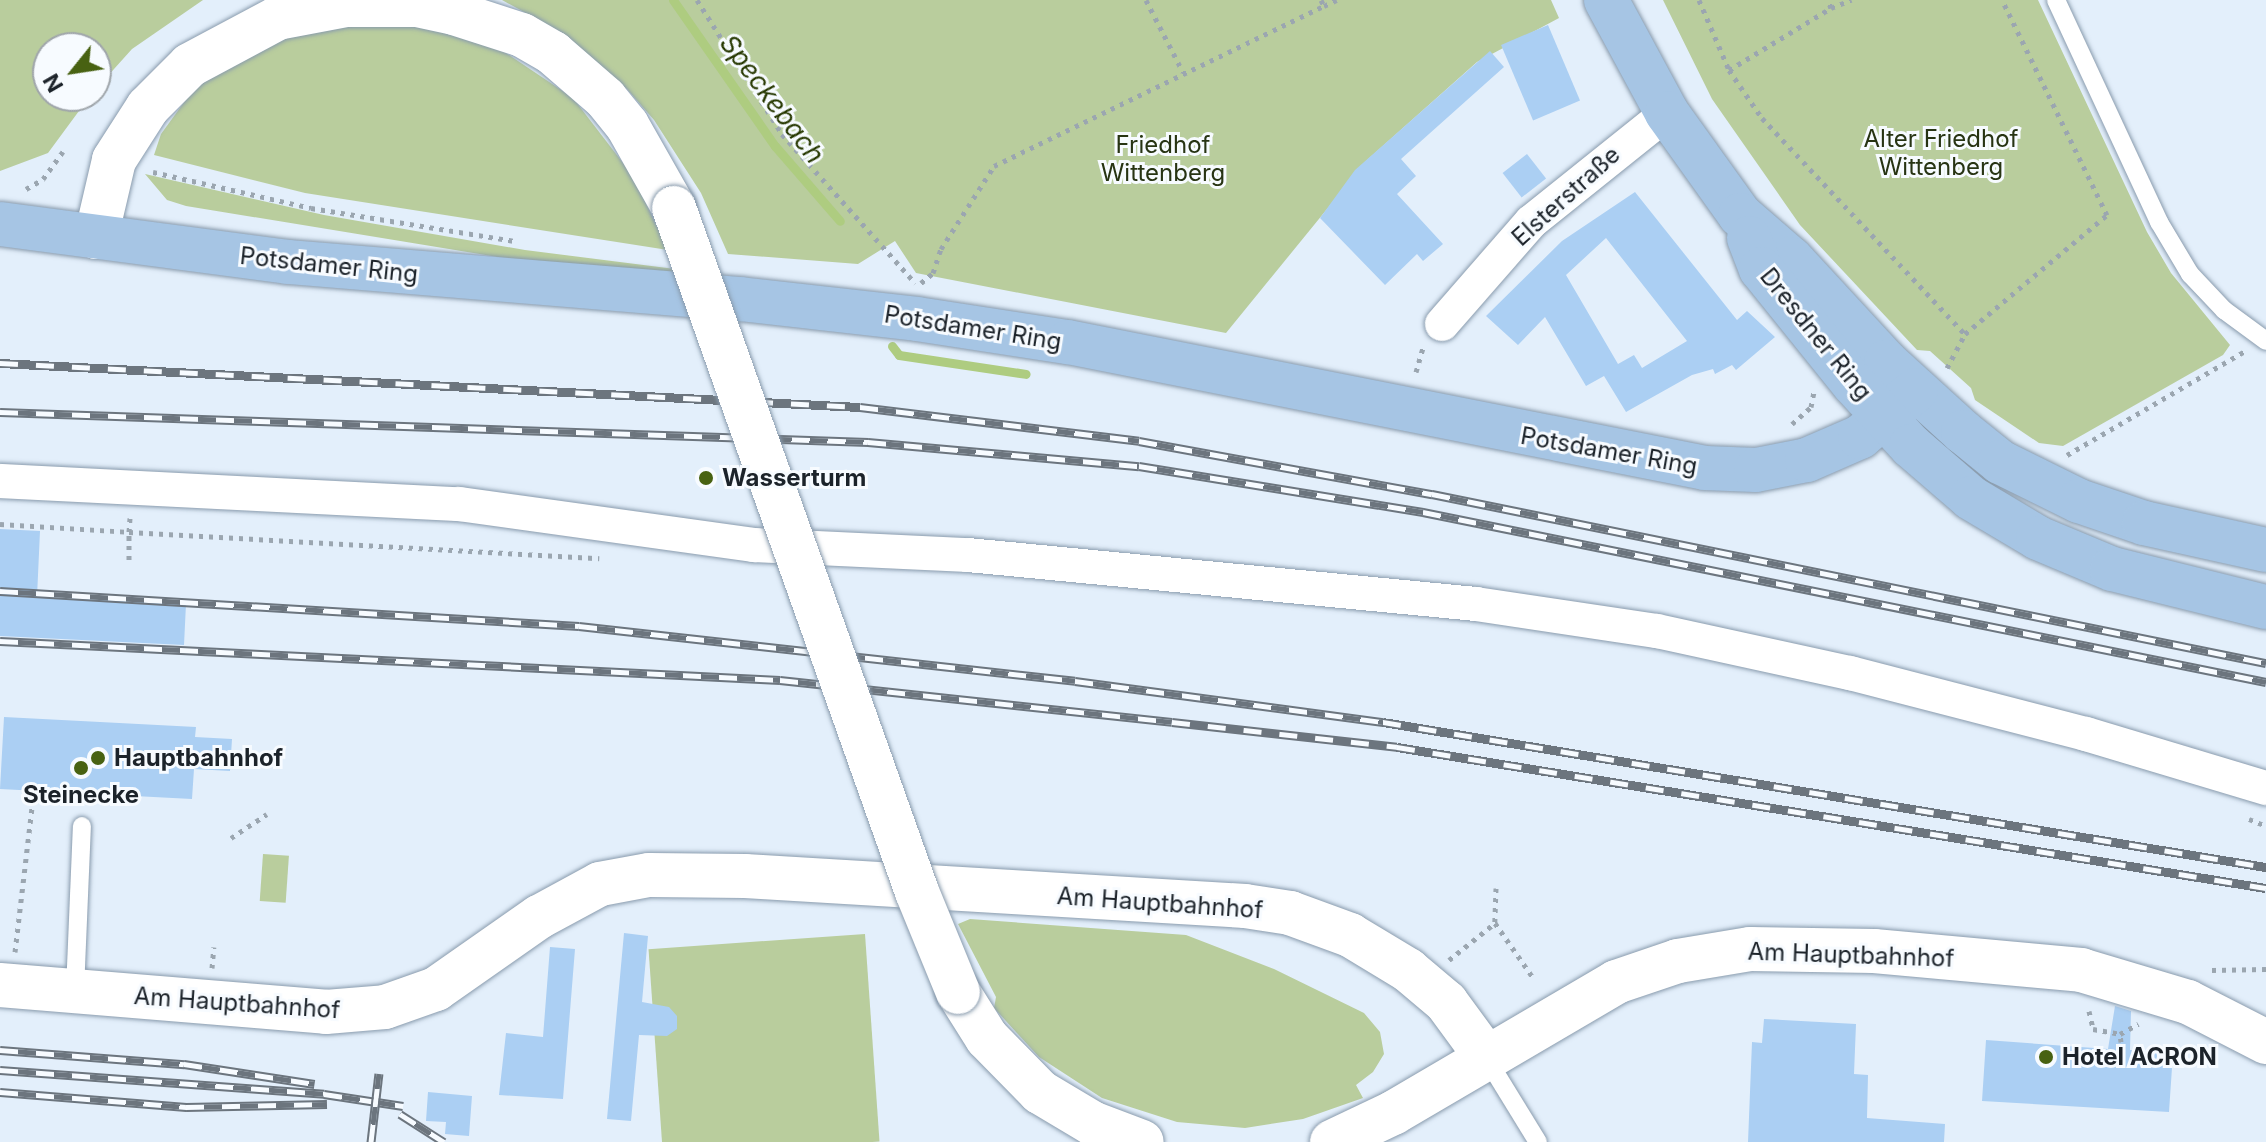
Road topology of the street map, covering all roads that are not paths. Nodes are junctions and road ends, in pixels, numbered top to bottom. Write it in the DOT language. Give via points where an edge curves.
graph roads {
  1 [pos="1606,0"];
  2 [pos="2056,0"];
  3 [pos="1667,113"];
  4 [pos="7,208"];
  5 [pos="96,237"];
  6 [pos="1442,324"];
  7 [pos="2264,340"];
  8 [pos="1914,394"];
  9 [pos="0,481"];
  10 [pos="2266,550"];
  11 [pos="2266,607"];
  12 [pos="2266,788"];
  13 [pos="82,826"];
  14 [pos="6,986"];
  15 [pos="75,991"];
  16 [pos="2266,1042"];
  17 [pos="1485,1055"];
  18 [pos="1142,1142"];
  19 [pos="1332,1142"];
  20 [pos="1538,1142"];
  1 -- 3 [label="main road, Dresdner Ring"];
  2 -- 7 [label="lane" via="2159,222 2190,274 2224,310"];
  3 -- 6 [label="street, Elsterstraße" via="1531,222"];
  3 -- 8 [label="main road, Dresdner Ring" via="1740,215 1791,259"];
  4 -- 5 [label="main road, Potsdamer Ring"];
  5 -- 8 [label="main road, Potsdamer Ring" via="288,262 917,319 1068,342 1705,468 1788,465 1849,442"];
  5 -- 18 [label="street, bridge" via="114,160 148,107 180,75 249,30 312,9 417,5 454,13 522,35 588,81 627,125 674,208 917,892 958,992 987,1038 1040,1092 1092,1123"];
  8 -- 10 [label="main road, Dresdner Ring" via="2000,462 2043,486 2144,523"];
  8 -- 11 [label="main road, Dresdner Ring" via="1937,471 2038,538 2142,578"];
  9 -- 12 [label="street" via="459,504 754,545 968,555 1476,604 1657,631 1792,659 2086,734"];
  13 -- 15 [label="lane"];
  14 -- 15 [label="street, Am Hauptbahnhof"];
  15 -- 17 [label="street, Am Hauptbahnhof" via="326,1012 385,1007 436,989 563,901 600,884 649,875 732,876 1245,906 1290,913 1350,935 1416,976 1446,1002"];
  16 -- 17 [label="street, Am Hauptbahnhof" via="2188,1002 2081,970 1781,948 1702,956 1632,975"];
  17 -- 19 [label="street" via="1393,1113"];
  17 -- 20 [label="lane"];
}
